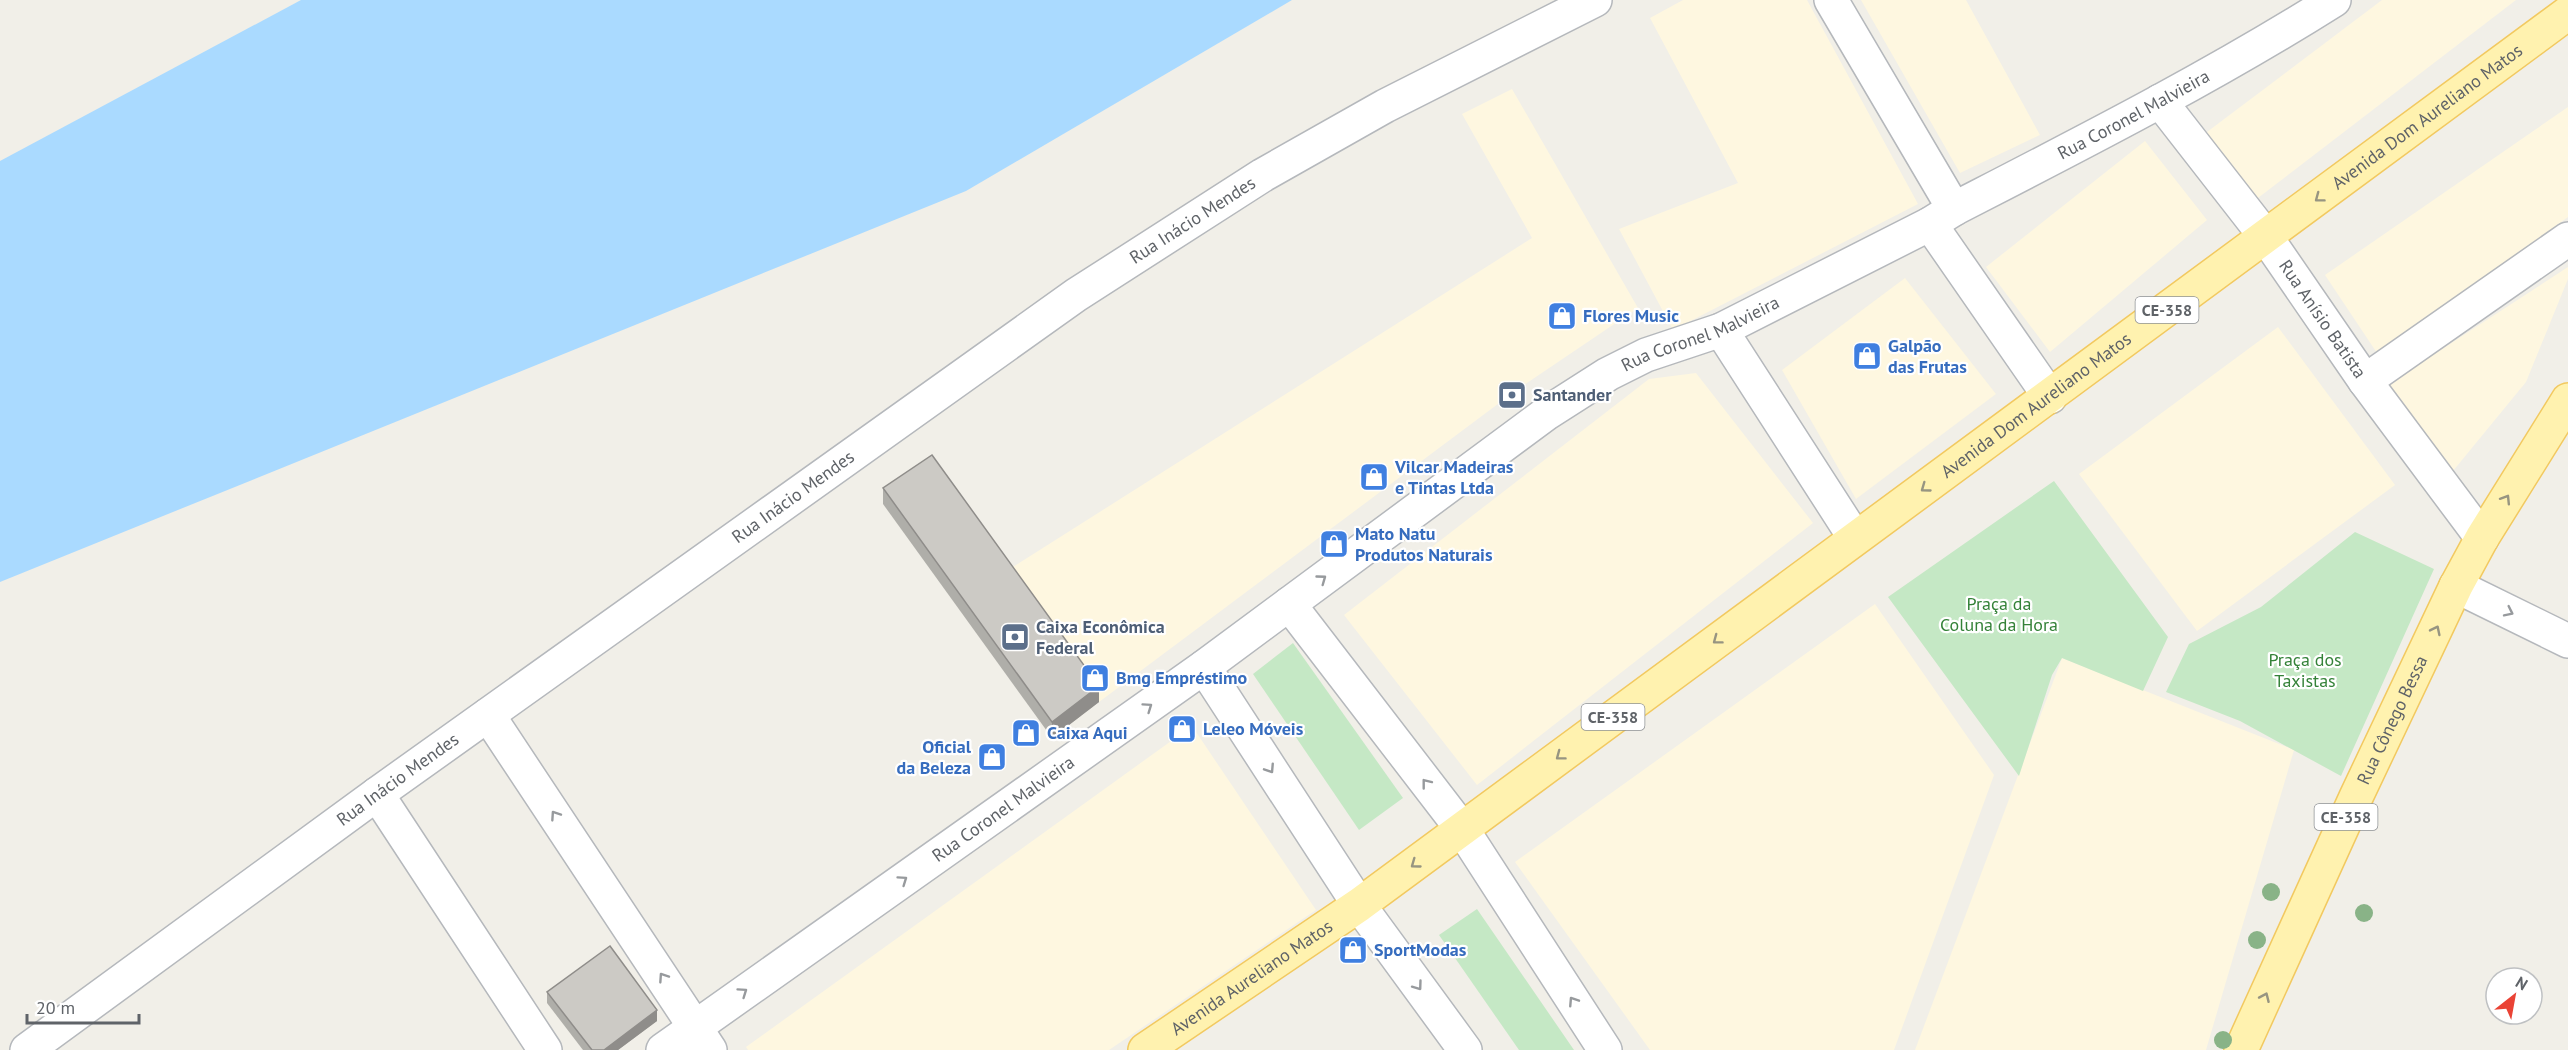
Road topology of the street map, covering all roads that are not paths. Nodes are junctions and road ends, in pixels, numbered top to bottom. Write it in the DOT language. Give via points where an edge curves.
graph roads {
  1 [pos="1595,0"];
  2 [pos="1831,0"];
  3 [pos="2334,0"];
  4 [pos="2568,13"];
  5 [pos="2160,101"];
  6 [pos="1942,217"];
  7 [pos="2265,237"];
  8 [pos="2568,239"];
  9 [pos="1721,330"];
  10 [pos="2365,381"];
  11 [pos="2050,397"];
  12 [pos="2568,400"];
  13 [pos="1855,538"];
  14 [pos="2482,538"];
  15 [pos="2456,586"];
  16 [pos="1289,604"];
  17 [pos="2568,641"];
  18 [pos="1204,667"];
  19 [pos="488,715"];
  20 [pos="377,794"];
  21 [pos="1462,829"];
  22 [pos="1359,904"];
  23 [pos="702,1038"];
  24 [pos="27,1050"];
  25 [pos="545,1050"];
  26 [pos="663,1050"];
  27 [pos="1145,1050"];
  28 [pos="1465,1050"];
  29 [pos="1605,1050"];
  30 [pos="2241,1050"];
  1 -- 19 [label="street, Rua Inácio Mendes" via="1375,111 1263,175 1086,288"];
  2 -- 6 [label="street"];
  3 -- 5 [label="street, Rua Coronel Malvieira"];
  4 -- 7 [label="main road, Avenida Dom Aureliano Matos / CE-358, one-way"];
  5 -- 6 [label="street, Rua Coronel Malvieira"];
  5 -- 7 [label="street, Rua Anísio Batista"];
  6 -- 9 [label="street, Rua Coronel Malvieira"];
  6 -- 11 [label="street"];
  7 -- 10 [label="street, Rua Anísio Batista"];
  7 -- 11 [label="main road, Avenida Dom Aureliano Matos / CE-358"];
  8 -- 10 [label="street"];
  9 -- 13 [label="street"];
  16 -- 9 [label="street, Rua Coronel Malvieira, one-way" via="1547,413 1608,374 1646,355"];
  10 -- 14 [label="street, Rua Anísio Batista"];
  11 -- 13 [label="main road, Avenida Dom Aureliano Matos / CE-358, one-way"];
  14 -- 12 [label="main road, CE-358, one-way"];
  13 -- 21 [label="main road, Avenida Dom Aureliano Matos / CE-358, one-way"];
  14 -- 15 [label="main road, CE-358"];
  15 -- 17 [label="street, one-way"];
  30 -- 15 [label="main road, Rua Cônego Bessa / CE-358, one-way"];
  16 -- 18 [label="street, Rua Coronel Malvieira"];
  21 -- 16 [label="street, one-way"];
  18 -- 22 [label="street, one-way"];
  23 -- 18 [label="street, Rua Coronel Malvieira, one-way"];
  19 -- 20 [label="street, Rua Inácio Mendes"];
  23 -- 19 [label="street, one-way"];
  20 -- 24 [label="street, Rua Inácio Mendes"];
  20 -- 25 [label="street"];
  21 -- 22 [label="main road, CE-358, one-way"];
  29 -- 21 [label="street, one-way"];
  22 -- 27 [label="main road, Avenida Aureliano Matos / CE-358"];
  22 -- 28 [label="street, one-way"];
  23 -- 26 [label="street, Rua Coronel Malvieira"];
}
